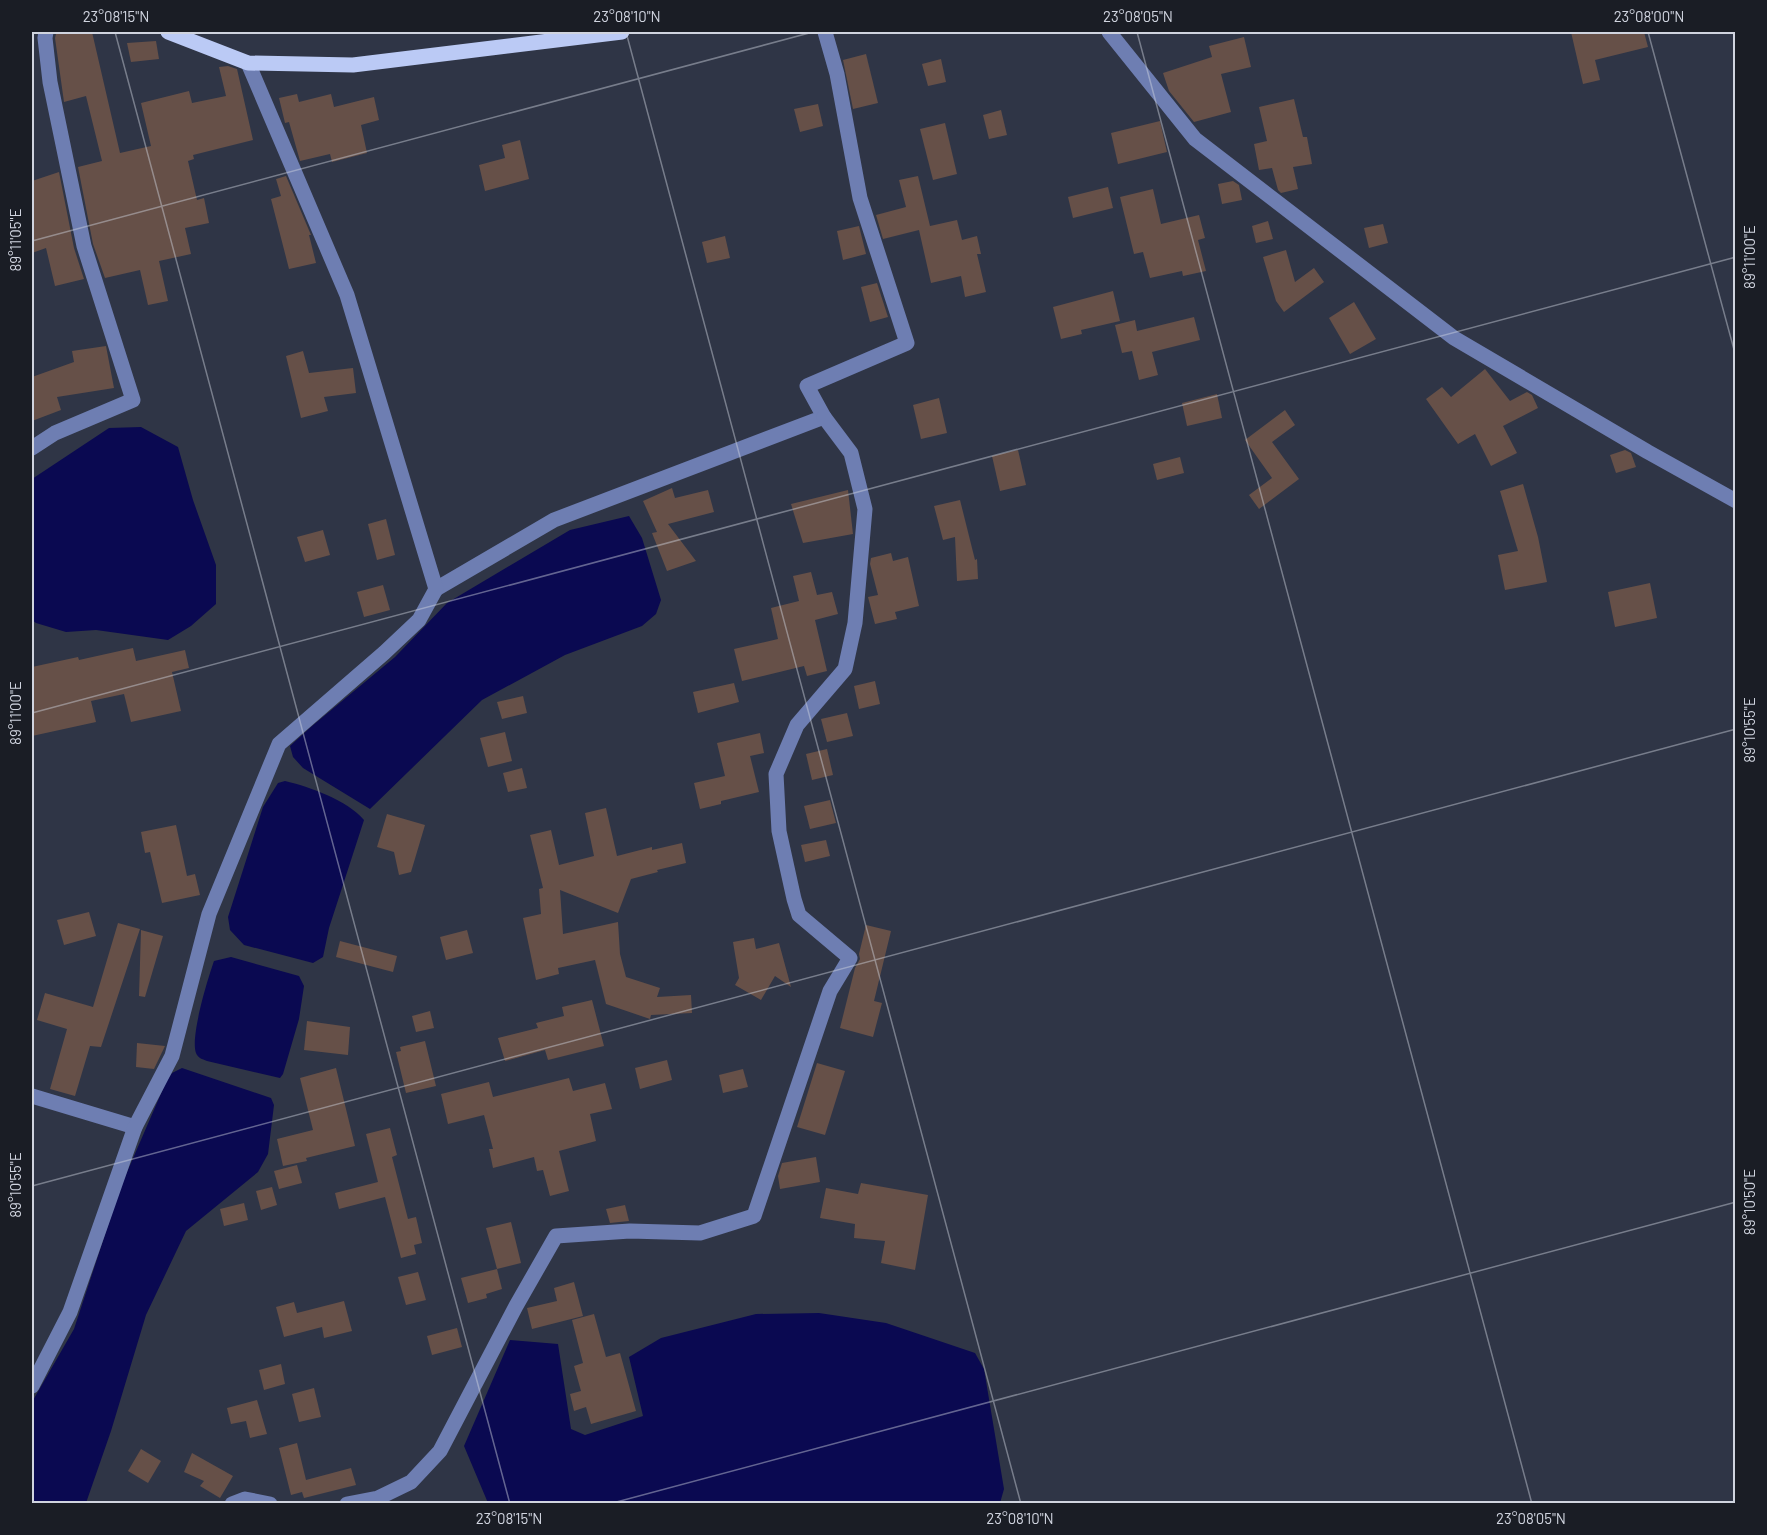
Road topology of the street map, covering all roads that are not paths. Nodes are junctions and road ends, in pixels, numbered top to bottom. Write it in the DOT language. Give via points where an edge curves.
graph roads {
  1 [pos="46,32"];
  2 [pos="168,32"];
  3 [pos="622,32"];
  4 [pos="825,32"];
  5 [pos="1109,32"];
  6 [pos="248,63"];
  7 [pos="824,417"];
  8 [pos="32,448"];
  9 [pos="1736,501"];
  10 [pos="436,589"];
  11 [pos="32,1096"];
  12 [pos="135,1127"];
  13 [pos="32,1386"];
  14 [pos="232,1503"];
  15 [pos="270,1503"];
  16 [pos="347,1503"];
  1 -- 8 [label="street" via="50,82 84,246 133,400 55,433"];
  2 -- 6 [label="main road"];
  3 -- 6 [label="main road" via="352,65"];
  4 -- 7 [label="street" via="837,74 860,198 907,344 807,386"];
  5 -- 9 [label="street" via="1195,139 1454,338"];
  6 -- 10 [label="street" via="347,294"];
  7 -- 10 [label="street" via="554,520"];
  7 -- 16 [label="street" via="851,453 865,509 855,623 845,669 797,725 776,774 779,831 799,915 850,958 830,991 754,1215 700,1233 630,1231 556,1236 440,1451 411,1482 378,1498"];
  10 -- 12 [label="street" via="419,620 279,744 209,914 172,1056"];
  11 -- 12 [label="street"];
  12 -- 13 [label="street" via="70,1312"];
  14 -- 15 [label="street" via="245,1499"];
}
